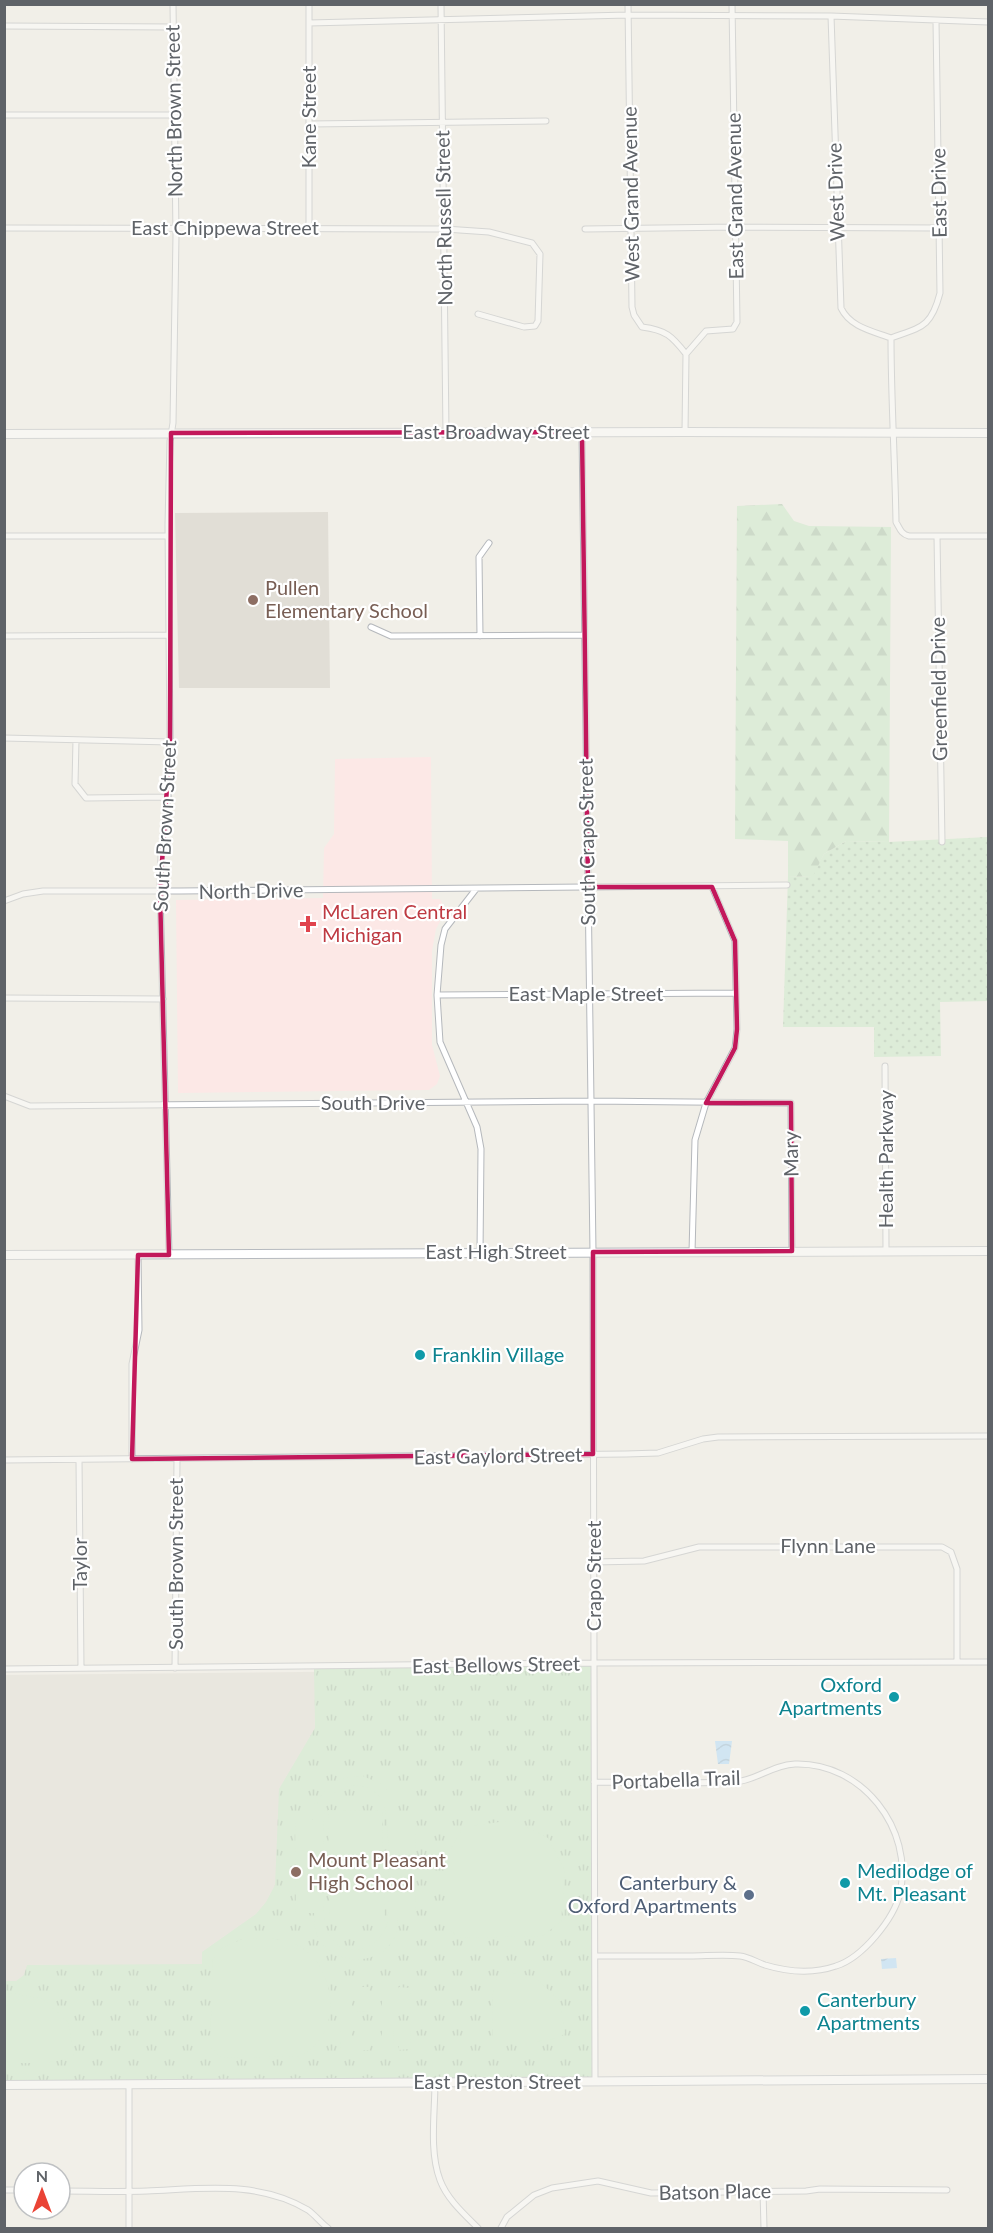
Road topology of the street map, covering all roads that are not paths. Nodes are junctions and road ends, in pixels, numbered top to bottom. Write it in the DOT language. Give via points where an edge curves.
graph roads {
  1 [pos="173,4"];
  2 [pos="309,4"];
  3 [pos="441,4"];
  4 [pos="628,4"];
  5 [pos="732,4"];
  6 [pos="628,15"];
  7 [pos="732,15"];
  8 [pos="831,16"];
  9 [pos="441,20"];
  10 [pos="936,21"];
  11 [pos="988,22"];
  12 [pos="309,23"];
  13 [pos="4,26"];
  14 [pos="173,27"];
  15 [pos="4,115"];
  16 [pos="173,115"];
  17 [pos="546,121"];
  18 [pos="442,122"];
  19 [pos="309,124"];
  20 [pos="735,227"];
  21 [pos="4,228"];
  22 [pos="176,228"];
  23 [pos="837,228"];
  24 [pos="939,228"];
  25 [pos="309,229"];
  26 [pos="445,229"];
  27 [pos="585,229"];
  28 [pos="633,229"];
  29 [pos="478,314"];
  30 [pos="891,338"];
  31 [pos="686,354"];
  32 [pos="446,432"];
  33 [pos="582,432"];
  34 [pos="685,432"];
  35 [pos="894,432"];
  36 [pos="171,433"];
  37 [pos="988,433"];
  38 [pos="4,434"];
  39 [pos="4,536"];
  40 [pos="168,536"];
  41 [pos="937,536"];
  42 [pos="988,536"];
  43 [pos="489,543"];
  44 [pos="371,627"];
  45 [pos="584,634"];
  46 [pos="169,635"];
  47 [pos="4,636"];
  48 [pos="480,636"];
  49 [pos="4,738"];
  50 [pos="76,740"];
  51 [pos="170,742"];
  52 [pos="168,797"];
  53 [pos="942,842"];
  54 [pos="788,885"];
  55 [pos="588,887"];
  56 [pos="712,887"];
  57 [pos="476,889"];
  58 [pos="160,892"];
  59 [pos="4,901"];
  60 [pos="735,993"];
  61 [pos="588,994"];
  62 [pos="438,995"];
  63 [pos="4,998"];
  64 [pos="163,999"];
  65 [pos="885,1066"];
  66 [pos="4,1096"];
  67 [pos="590,1101"];
  68 [pos="164,1103"];
  69 [pos="466,1103"];
  70 [pos="706,1103"];
  71 [pos="744,1103"];
  72 [pos="792,1251"];
  73 [pos="886,1251"];
  74 [pos="988,1251"];
  75 [pos="593,1252"];
  76 [pos="692,1252"];
  77 [pos="480,1253"];
  78 [pos="4,1255"];
  79 [pos="138,1255"];
  80 [pos="169,1255"];
  81 [pos="988,1436"];
  82 [pos="593,1454"];
  83 [pos="132,1459"];
  84 [pos="177,1459"];
  85 [pos="79,1460"];
  86 [pos="4,1461"];
  87 [pos="593,1562"];
  88 [pos="957,1662"];
  89 [pos="988,1662"];
  90 [pos="594,1664"];
  91 [pos="81,1668"];
  92 [pos="175,1668"];
  93 [pos="4,1669"];
  94 [pos="594,1782"];
  95 [pos="595,1956"];
  96 [pos="988,2079"];
  97 [pos="595,2081"];
  98 [pos="435,2082"];
  99 [pos="129,2084"];
  100 [pos="4,2085"];
  101 [pos="947,2190"];
  102 [pos="72,2191"];
  103 [pos="763,2191"];
  104 [pos="128,2192"];
  105 [pos="129,2229"];
  106 [pos="328,2229"];
  107 [pos="478,2229"];
  108 [pos="501,2229"];
  109 [pos="764,2229"];
  1 -- 14 [label="street, North Brown Street"];
  2 -- 12 [label="street, Kane Street"];
  3 -- 9 [label="street, North Russell Street"];
  4 -- 6 [label="street, West Grand Avenue"];
  5 -- 7 [label="street, East Grand Avenue"];
  6 -- 7 [label="street"];
  6 -- 9 [label="street"];
  6 -- 28 [label="street, West Grand Avenue"];
  7 -- 8 [label="street"];
  7 -- 20 [label="street, East Grand Avenue"];
  8 -- 10 [label="street"];
  8 -- 23 [label="street, West Drive"];
  9 -- 12 [label="street"];
  9 -- 18 [label="street, North Russell Street"];
  10 -- 11 [label="street"];
  10 -- 24 [label="street, East Drive"];
  12 -- 19 [label="street, Kane Street"];
  13 -- 14 [label="street"];
  14 -- 16 [label="street, North Brown Street"];
  15 -- 16 [label="street"];
  16 -- 22 [label="street, North Brown Street"];
  17 -- 18 [label="street"];
  18 -- 19 [label="street"];
  18 -- 26 [label="street, North Russell Street"];
  19 -- 25 [label="street, Kane Street"];
  20 -- 23 [label="street"];
  20 -- 28 [label="street"];
  20 -- 31 [label="street, East Grand Avenue" via="737,322 733,329 706,331"];
  21 -- 22 [label="street, East Chippewa Street"];
  22 -- 25 [label="street, East Chippewa Street"];
  22 -- 36 [label="street, North Brown Street"];
  23 -- 24 [label="street"];
  23 -- 30 [label="street, West Drive" via="841,308 845,316 862,328"];
  24 -- 30 [label="street, East Drive" via="940,293 935,311 921,327"];
  25 -- 26 [label="street, East Chippewa Street"];
  26 -- 29 [label="street, East Chippewa Street" via="504,235 532,243 540,254 535,326 524,327"];
  26 -- 32 [label="street, North Russell Street"];
  27 -- 28 [label="street"];
  28 -- 31 [label="street, West Grand Avenue" via="634,315 642,327 659,329 673,338"];
  30 -- 35 [label="street"];
  31 -- 34 [label="street"];
  32 -- 33 [label="street, East Broadway Street"];
  32 -- 36 [label="street, East Broadway Street"];
  33 -- 34 [label="street, East Broadway Street"];
  33 -- 45 [label="street, South Crapo Street"];
  34 -- 35 [label="street, East Broadway Street"];
  35 -- 37 [label="street, East Broadway Street"];
  35 -- 41 [label="street" via="896,522 904,534"];
  36 -- 38 [label="street, East Broadway Street"];
  36 -- 40 [label="street, South Brown Street"];
  39 -- 40 [label="street"];
  40 -- 46 [label="street, South Brown Street"];
  41 -- 42 [label="street"];
  41 -- 53 [label="street, Greenfield Drive"];
  43 -- 48 [label="street" via="479,557"];
  44 -- 48 [label="street" via="392,636"];
  45 -- 48 [label="street"];
  45 -- 55 [label="street, South Crapo Street"];
  46 -- 47 [label="street"];
  46 -- 51 [label="street, South Brown Street"];
  49 -- 50 [label="street"];
  50 -- 51 [label="street"];
  50 -- 52 [label="street" via="75,784 86,798"];
  51 -- 52 [label="street, South Brown Street"];
  52 -- 58 [label="street, South Brown Street" via="160,852"];
  54 -- 56 [label="street, North Drive"];
  55 -- 56 [label="street, North Drive"];
  55 -- 57 [label="street, North Drive"];
  55 -- 61 [label="street, South Crapo Street"];
  56 -- 60 [label="street" via="735,941"];
  57 -- 58 [label="street, North Drive"];
  57 -- 62 [label="street" via="445,930"];
  58 -- 59 [label="street, North Drive" via="43,891"];
  58 -- 64 [label="street, South Brown Street"];
  60 -- 61 [label="street, East Maple Street"];
  60 -- 70 [label="street" via="735,1048"];
  61 -- 62 [label="street, East Maple Street"];
  61 -- 67 [label="street, South Crapo Street"];
  62 -- 69 [label="street" via="440,1042"];
  63 -- 64 [label="street"];
  64 -- 68 [label="street, South Brown Street"];
  65 -- 73 [label="street, Health Parkway"];
  66 -- 68 [label="street, South Drive" via="30,1106"];
  67 -- 69 [label="street, South Drive"];
  67 -- 70 [label="street, South Drive"];
  67 -- 75 [label="street, South Crapo Street"];
  68 -- 69 [label="street, South Drive"];
  68 -- 80 [label="street, South Brown Street"];
  69 -- 77 [label="street" via="477,1126 481,1149"];
  70 -- 71 [label="street, South Drive"];
  70 -- 76 [label="street" via="695,1140"];
  71 -- 72 [label="street, Mary" via="791,1103"];
  72 -- 73 [label="street, East High Street"];
  72 -- 76 [label="street, East High Street"];
  73 -- 74 [label="street, East High Street"];
  75 -- 76 [label="street, East High Street"];
  75 -- 77 [label="street, East High Street"];
  75 -- 82 [label="street, Crapo Street"];
  77 -- 80 [label="street, East High Street"];
  78 -- 79 [label="street, East High Street"];
  79 -- 80 [label="street, East High Street"];
  79 -- 83 [label="street" via="139,1330 132,1364"];
  81 -- 82 [label="street, East Gaylord Street" via="718,1437 658,1453"];
  82 -- 84 [label="street, East Gaylord Street"];
  82 -- 87 [label="street, Crapo Street"];
  83 -- 84 [label="street, East Gaylord Street"];
  83 -- 85 [label="street, East Gaylord Street"];
  84 -- 92 [label="street, South Brown Street"];
  85 -- 86 [label="street, East Gaylord Street"];
  85 -- 91 [label="street, Taylor"];
  87 -- 88 [label="street, Flynn Lane" via="644,1561 699,1547 942,1547 951,1552 957,1569"];
  87 -- 90 [label="street, Crapo Street"];
  88 -- 89 [label="street, East Bellows Street"];
  88 -- 90 [label="street, East Bellows Street"];
  90 -- 92 [label="street, East Bellows Street"];
  90 -- 94 [label="street, Crapo Street"];
  91 -- 92 [label="street, East Bellows Street"];
  91 -- 93 [label="street, East Bellows Street"];
  94 -- 95 [label="street, Crapo Street"];
  94 -- 95 [label="street, Portabella Trail" via="739,1782 772,1768 794,1764 831,1770 861,1787 891,1821 900,1843 902,1867 900,1893 893,1910 876,1936 838,1966 784,1971 738,1956"];
  95 -- 97 [label="street, Crapo Street"];
  96 -- 97 [label="street, East Preston Street"];
  97 -- 98 [label="street, East Preston Street"];
  98 -- 99 [label="street, East Preston Street"];
  98 -- 107 [label="street" via="435,2157 440,2181"];
  99 -- 100 [label="street, East Preston Street"];
  99 -- 104 [label="street"];
  101 -- 103 [label="street, Batson Place"];
  102 -- 104 [label="street"];
  103 -- 108 [label="street, Batson Place" via="651,2193 598,2181 534,2195 507,2217"];
  103 -- 109 [label="street"];
  104 -- 105 [label="street"];
  104 -- 106 [label="street" via="235,2187 265,2193 309,2211"];
}
